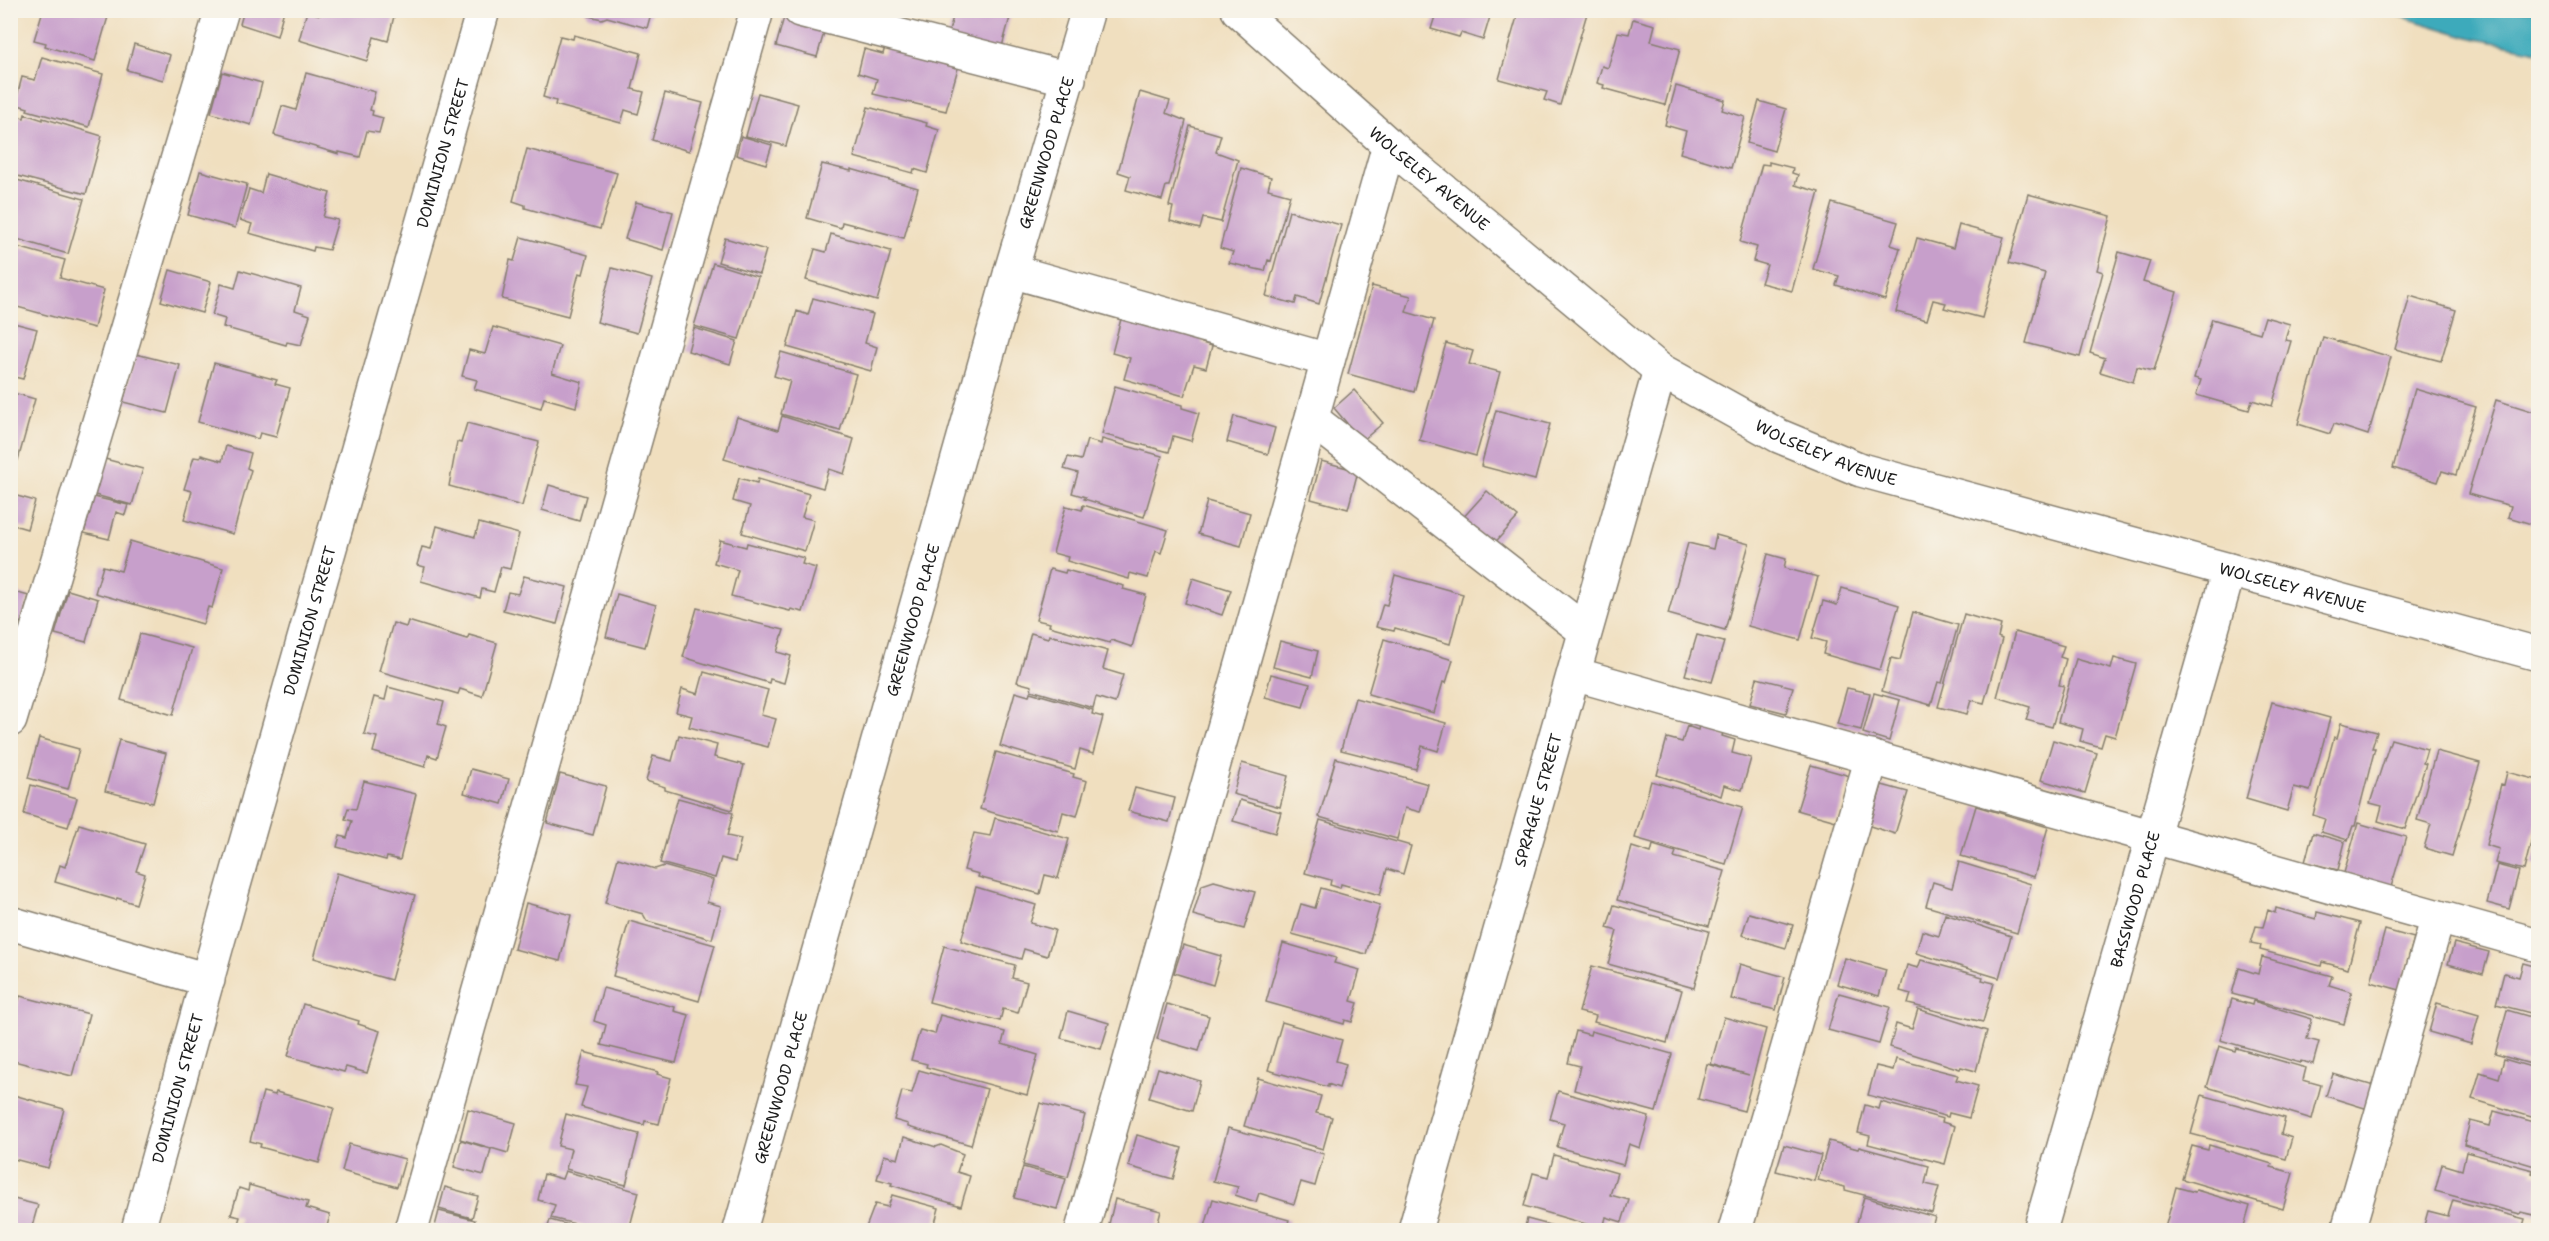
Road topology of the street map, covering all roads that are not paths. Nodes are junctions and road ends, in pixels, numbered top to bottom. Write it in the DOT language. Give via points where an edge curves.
graph roads {
  1 [pos="222,10"];
  2 [pos="483,10"];
  3 [pos="757,10"];
  4 [pos="800,10"];
  5 [pos="1088,10"];
  6 [pos="1238,10"];
  7 [pos="1069,79"];
  8 [pos="1389,145"];
  9 [pos="1011,271"];
  10 [pos="1328,360"];
  11 [pos="1660,370"];
  12 [pos="1312,419"];
  13 [pos="2229,570"];
  14 [pos="1586,631"];
  15 [pos="2538,654"];
  16 [pos="1574,674"];
  17 [pos="10,720"];
  18 [pos="1872,757"];
  19 [pos="2153,837"];
  20 [pos="2438,917"];
  21 [pos="10,923"];
  22 [pos="2538,945"];
  23 [pos="208,980"];
  24 [pos="138,1230"];
  25 [pos="411,1230"];
  26 [pos="740,1230"];
  27 [pos="1082,1230"];
  28 [pos="1415,1230"];
  29 [pos="1735,1230"];
  30 [pos="2040,1230"];
  31 [pos="2348,1230"];
  1 -- 17 [label="street"];
  2 -- 23 [label="street, DOMINION STREET"];
  3 -- 25 [label="street"];
  4 -- 7 [label="street"];
  5 -- 7 [label="street, GREENWOOD PLACE"];
  6 -- 8 [label="street, WOLSELEY AVENUE"];
  7 -- 9 [label="street, GREENWOOD PLACE"];
  8 -- 10 [label="street"];
  8 -- 11 [label="street, WOLSELEY AVENUE"];
  9 -- 10 [label="street"];
  9 -- 26 [label="street, GREENWOOD PLACE"];
  10 -- 12 [label="street"];
  11 -- 13 [label="street, WOLSELEY AVENUE" via="1779,436 1861,470"];
  11 -- 14 [label="street, SPRAGUE STREET"];
  12 -- 14 [label="street"];
  12 -- 27 [label="street"];
  13 -- 15 [label="street, WOLSELEY AVENUE"];
  13 -- 19 [label="street, BASSWOOD PLACE"];
  14 -- 16 [label="street, SPRAGUE STREET"];
  16 -- 18 [label="street"];
  16 -- 28 [label="street, SPRAGUE STREET"];
  18 -- 19 [label="street"];
  18 -- 29 [label="street"];
  19 -- 20 [label="street"];
  19 -- 30 [label="street, BASSWOOD PLACE"];
  20 -- 22 [label="street"];
  20 -- 31 [label="street"];
  21 -- 23 [label="street"];
  23 -- 24 [label="street, DOMINION STREET"];
}
